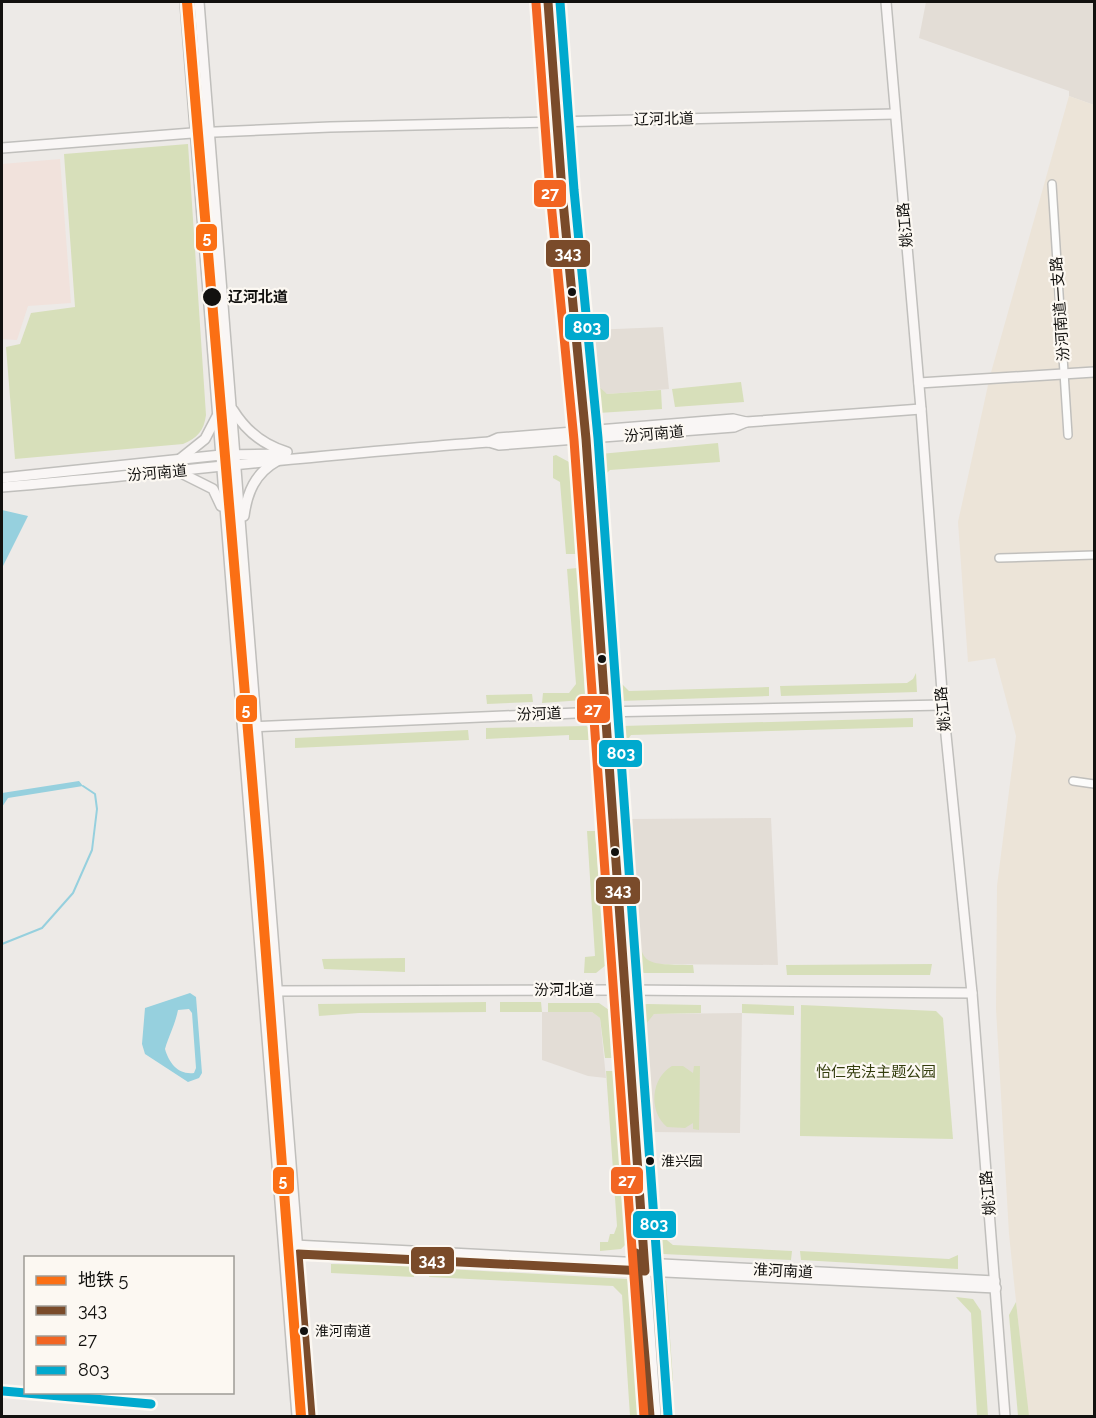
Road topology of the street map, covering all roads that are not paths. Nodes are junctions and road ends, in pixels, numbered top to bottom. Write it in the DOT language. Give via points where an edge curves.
graph roads {
  1 [pos="185,2"];
  2 [pos="199,2"];
  3 [pos="543,2"];
  4 [pos="548,2"];
  5 [pos="886,2"];
  6 [pos="895,114"];
  7 [pos="555,121"];
  8 [pos="196,133"];
  9 [pos="210,133"];
  10 [pos="2,148"];
  11 [pos="1052,184"];
  12 [pos="1095,372"];
  13 [pos="1064,375"];
  14 [pos="919,383"];
  15 [pos="232,409"];
  16 [pos="921,409"];
  17 [pos="218,414"];
  18 [pos="582,435"];
  19 [pos="1068,435"];
  20 [pos="234,454"];
  21 [pos="295,454"];
  22 [pos="221,455"];
  23 [pos="312,456"];
  24 [pos="281,459"];
  25 [pos="174,460"];
  26 [pos="235,466"];
  27 [pos="222,468"];
  28 [pos="176,472"];
  29 [pos="2,478"];
  30 [pos="2,488"];
  31 [pos="226,520"];
  32 [pos="242,528"];
  33 [pos="1095,555"];
  34 [pos="999,558"];
  35 [pos="943,705"];
  36 [pos="602,712"];
  37 [pos="256,727"];
  38 [pos="243,728"];
  39 [pos="1073,781"];
  40 [pos="1095,784"];
  41 [pos="623,990"];
  42 [pos="264,991"];
  43 [pos="278,991"];
  44 [pos="972,993"];
  45 [pos="298,1249"];
  46 [pos="284,1250"];
  47 [pos="641,1267"];
  48 [pos="996,1285"];
  49 [pos="297,1416"];
  50 [pos="311,1416"];
  51 [pos="650,1416"];
  52 [pos="656,1416"];
  53 [pos="1005,1416"];
  1 -- 8 [label="main road"];
  2 -- 9 [label="main road"];
  3 -- 7 [label="main road"];
  4 -- 7 [label="main road"];
  5 -- 6 [label="main road, 姚江路"];
  6 -- 7 [label="main road, 辽河北道"];
  6 -- 14 [label="main road, 姚江路"];
  7 -- 9 [label="main road, 辽河北道"];
  7 -- 18 [label="main road"];
  8 -- 9 [label="main road, 辽河北道"];
  8 -- 10 [label="main road, 辽河北道"];
  8 -- 17 [label="main road"];
  9 -- 15 [label="main road"];
  11 -- 13 [label="street, 汾河南道一支路"];
  12 -- 13 [label="main road"];
  13 -- 14 [label="main road"];
  13 -- 19 [label="street, 汾河南道一支路"];
  14 -- 16 [label="main road, 姚江路"];
  15 -- 20 [label="main road"];
  15 -- 21 [label="main road" via="242,425 259,439"];
  16 -- 18 [label="main road, 汾河南道" via="746,422 734,427"];
  16 -- 35 [label="main road, 姚江路"];
  17 -- 22 [label="main road"];
  17 -- 25 [label="main road" via="205,439 186,456"];
  18 -- 23 [label="main road, 汾河南道" via="499,445 489,442"];
  18 -- 36 [label="main road"];
  20 -- 21 [label="main road, 汾河南道"];
  20 -- 22 [label="main road, 汾河南道"];
  20 -- 26 [label="main road"];
  21 -- 23 [label="main road, 汾河南道"];
  22 -- 25 [label="main road, 汾河南道"];
  22 -- 27 [label="main road"];
  23 -- 24 [label="main road, 汾河南道"];
  24 -- 26 [label="main road, 汾河南道"];
  24 -- 32 [label="main road" via="252,484"];
  25 -- 29 [label="main road, 汾河南道"];
  26 -- 27 [label="main road, 汾河南道"];
  26 -- 32 [label="main road"];
  27 -- 28 [label="main road, 汾河南道"];
  27 -- 31 [label="main road"];
  28 -- 30 [label="main road, 汾河南道"];
  28 -- 31 [label="main road" via="213,489"];
  31 -- 38 [label="main road"];
  32 -- 37 [label="main road"];
  33 -- 34 [label="street"];
  35 -- 36 [label="main road, 汾河道"];
  35 -- 44 [label="main road, 姚江路"];
  36 -- 37 [label="main road, 汾河道"];
  36 -- 41 [label="main road"];
  37 -- 38 [label="main road, 汾河道"];
  37 -- 43 [label="main road"];
  38 -- 42 [label="main road"];
  39 -- 40 [label="street"];
  41 -- 43 [label="main road, 汾河北道"];
  41 -- 44 [label="main road, 汾河北道"];
  41 -- 47 [label="main road"];
  42 -- 43 [label="main road, 汾河北道"];
  42 -- 46 [label="main road"];
  43 -- 45 [label="main road"];
  44 -- 48 [label="main road, 姚江路"];
  45 -- 46 [label="main road, 淮河南道"];
  45 -- 47 [label="main road, 淮河南道"];
  45 -- 50 [label="main road"];
  46 -- 49 [label="main road"];
  47 -- 48 [label="main road, 淮河南道"];
  47 -- 51 [label="main road"];
  47 -- 52 [label="main road"];
  48 -- 53 [label="main road, 姚江路"];
}
